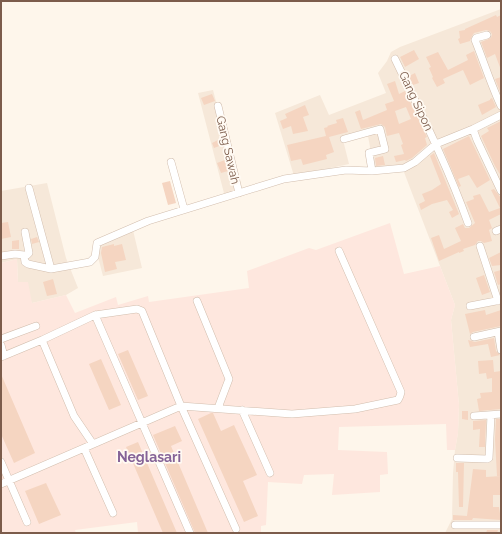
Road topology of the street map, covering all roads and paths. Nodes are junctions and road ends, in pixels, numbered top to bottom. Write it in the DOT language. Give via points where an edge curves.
graph roads {
  1 [pos="487,35"];
  2 [pos="395,58"];
  3 [pos="218,106"];
  4 [pos="501,106"];
  5 [pos="501,115"];
  6 [pos="473,129"];
  7 [pos="344,140"];
  8 [pos="436,144"];
  9 [pos="171,162"];
  10 [pos="372,171"];
  11 [pos="29,188"];
  12 [pos="501,191"];
  13 [pos="239,193"];
  14 [pos="184,209"];
  15 [pos="468,223"];
  16 [pos="25,232"];
  17 [pos="480,246"];
  18 [pos="339,251"];
  19 [pos="24,255"];
  20 [pos="1,256"];
  21 [pos="52,269"];
  22 [pos="500,300"];
  23 [pos="197,301"];
  24 [pos="470,306"];
  25 [pos="95,315"];
  26 [pos="36,326"];
  27 [pos="500,331"];
  28 [pos="474,337"];
  29 [pos="1,339"];
  30 [pos="42,340"];
  31 [pos="1,345"];
  32 [pos="501,350"];
  33 [pos="2,357"];
  34 [pos="181,406"];
  35 [pos="218,408"];
  36 [pos="242,410"];
  37 [pos="501,414"];
  38 [pos="491,415"];
  39 [pos="474,416"];
  40 [pos="142,423"];
  41 [pos="93,444"];
  42 [pos="84,448"];
  43 [pos="457,458"];
  44 [pos="1,462"];
  45 [pos="270,473"];
  46 [pos="9,480"];
  47 [pos="1,484"];
  48 [pos="113,513"];
  49 [pos="27,522"];
  50 [pos="455,525"];
  51 [pos="501,525"];
  52 [pos="236,529"];
  53 [pos="190,533"];
  1 -- 4 [label="street" via="475,40"];
  2 -- 8 [label="street, Gang Sipon"];
  3 -- 13 [label="street, Gang Sawah"];
  5 -- 6 [label="street"];
  6 -- 8 [label="street"];
  6 -- 12 [label="street"];
  7 -- 10 [label="street" via="380,130 385,149 369,153"];
  8 -- 10 [label="street" via="416,162 404,168"];
  8 -- 15 [label="street, Gang Sipon"];
  9 -- 14 [label="street"];
  10 -- 13 [label="street" via="346,170 284,179"];
  11 -- 21 [label="street"];
  13 -- 14 [label="street"];
  14 -- 21 [label="street" via="97,243 95,257 90,262"];
  16 -- 19 [label="street" via="29,253"];
  17 -- 22 [label="street"];
  18 -- 36 [label="street" via="401,392 398,400 355,409 292,414"];
  19 -- 20 [label="street"];
  19 -- 21 [label="street" via="28,264"];
  22 -- 24 [label="street"];
  23 -- 35 [label="street" via="229,379"];
  25 -- 30 [label="street"];
  25 -- 34 [label="street" via="137,309 142,311"];
  25 -- 40 [label="street"];
  26 -- 29 [label="street"];
  27 -- 28 [label="street"];
  27 -- 32 [label="street"];
  30 -- 33 [label="street"];
  30 -- 41 [label="street" via="74,416"];
  31 -- 33 [label="street"];
  34 -- 35 [label="street"];
  34 -- 40 [label="street"];
  34 -- 52 [label="street"];
  35 -- 36 [label="street"];
  36 -- 45 [label="street"];
  37 -- 38 [label="street"];
  38 -- 39 [label="street"];
  38 -- 43 [label="street" via="489,458"];
  40 -- 41 [label="street"];
  40 -- 53 [label="street"];
  41 -- 42 [label="street"];
  42 -- 46 [label="street"];
  42 -- 48 [label="street"];
  44 -- 46 [label="street"];
  46 -- 47 [label="street"];
  46 -- 49 [label="street"];
  50 -- 51 [label="street"];
}
